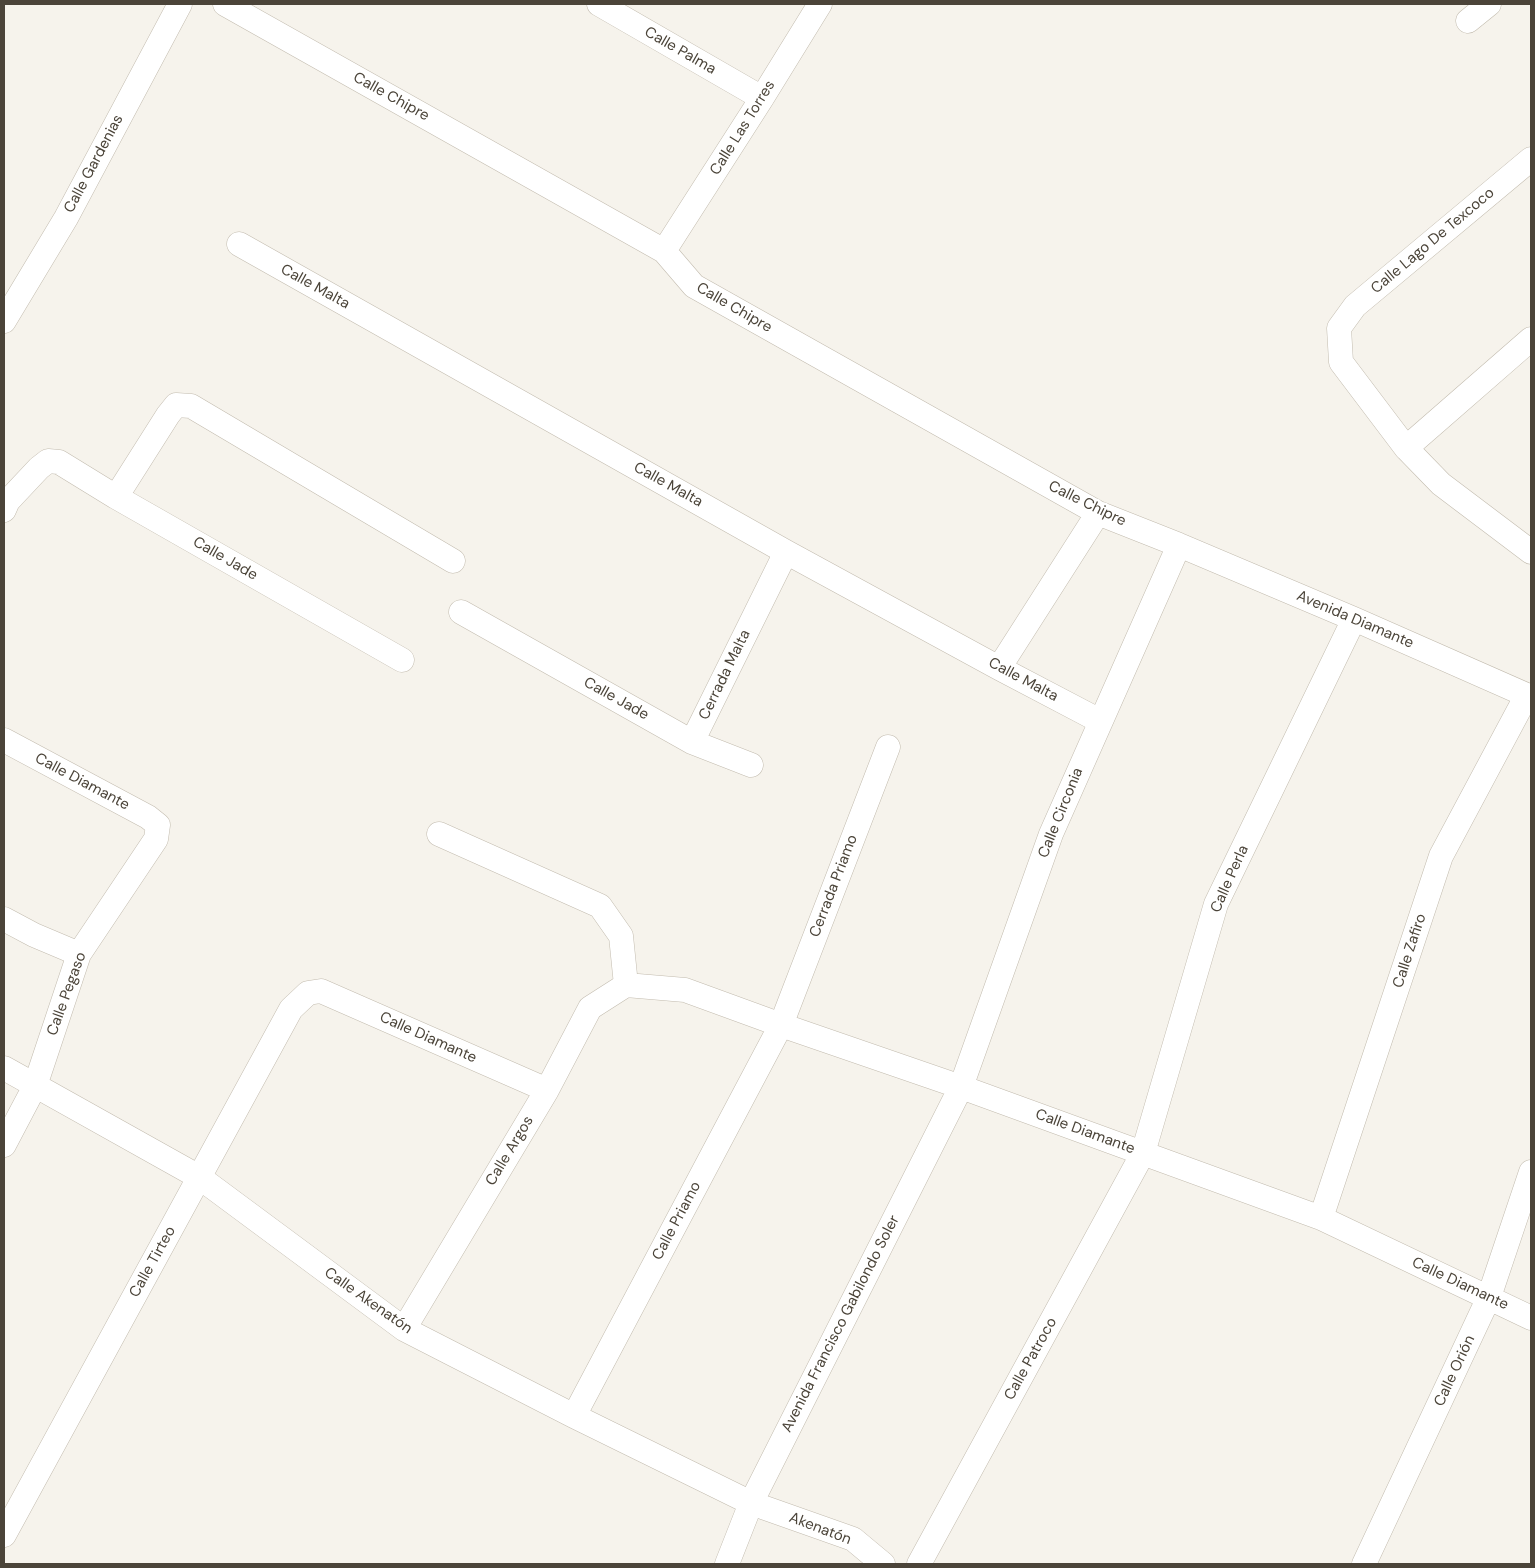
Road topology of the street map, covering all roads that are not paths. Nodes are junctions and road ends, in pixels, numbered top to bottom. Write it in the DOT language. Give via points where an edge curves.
graph roads {
  1 [pos="180,4"];
  2 [pos="225,4"];
  3 [pos="598,4"];
  4 [pos="820,4"];
  5 [pos="1488,4"];
  6 [pos="1468,21"];
  7 [pos="762,98"];
  8 [pos="1531,159"];
  9 [pos="239,244"];
  10 [pos="664,251"];
  11 [pos="4,321"];
  12 [pos="1531,340"];
  13 [pos="1406,448"];
  14 [pos="116,497"];
  15 [pos="5,503"];
  16 [pos="1098,513"];
  17 [pos="1179,545"];
  18 [pos="1529,547"];
  19 [pos="786,552"];
  20 [pos="453,561"];
  21 [pos="461,612"];
  22 [pos="1354,619"];
  23 [pos="402,660"];
  24 [pos="999,668"];
  25 [pos="1529,696"];
  26 [pos="1100,721"];
  27 [pos="4,740"];
  28 [pos="692,742"];
  29 [pos="888,746"];
  30 [pos="751,765"];
  31 [pos="158,825"];
  32 [pos="439,834"];
  33 [pos="4,919"];
  34 [pos="79,954"];
  35 [pos="626,985"];
  36 [pos="308,992"];
  37 [pos="781,1025"];
  38 [pos="4,1068"];
  39 [pos="35,1086"];
  40 [pos="961,1087"];
  41 [pos="547,1090"];
  42 [pos="4,1145"];
  43 [pos="1143,1153"];
  44 [pos="1531,1172"];
  45 [pos="199,1177"];
  46 [pos="1321,1218"];
  47 [pos="1489,1297"];
  48 [pos="1531,1318"];
  49 [pos="404,1329"];
  50 [pos="574,1416"];
  51 [pos="751,1503"];
  52 [pos="4,1535"];
  53 [pos="727,1564"];
  54 [pos="884,1564"];
  55 [pos="919,1564"];
  56 [pos="1364,1564"];
  1 -- 11 [label="street, Calle Gardenias" via="66,218"];
  2 -- 10 [label="street, Calle Chipre"];
  3 -- 7 [label="street, Calle Palma"];
  4 -- 7 [label="street, Calle Las Torres"];
  5 -- 6 [label="street"];
  7 -- 10 [label="street, Calle Las Torres"];
  8 -- 13 [label="street, Calle Lago De Texcoco" via="1355,306 1339,328 1341,362"];
  9 -- 19 [label="street, Calle Malta"];
  10 -- 16 [label="street, Calle Chipre" via="694,286"];
  12 -- 13 [label="street"];
  13 -- 18 [label="street" via="1441,484"];
  14 -- 15 [label="street, Calle Jade" via="59,462 48,461"];
  14 -- 20 [label="street" via="176,405 191,406"];
  14 -- 23 [label="street, Calle Jade"];
  16 -- 17 [label="street, Calle Chipre"];
  16 -- 24 [label="street"];
  17 -- 22 [label="street, Avenida Diamante"];
  17 -- 26 [label="street, Calle Circonia"];
  19 -- 24 [label="street, Calle Malta"];
  19 -- 28 [label="street, Cerrada Malta"];
  21 -- 28 [label="street, Calle Jade"];
  22 -- 25 [label="street, Avenida Diamante"];
  22 -- 43 [label="street, Calle Perla" via="1216,904"];
  24 -- 26 [label="street, Calle Malta"];
  25 -- 46 [label="street, Calle Zafiro" via="1441,856"];
  26 -- 40 [label="street, Calle Circonia" via="1051,834"];
  27 -- 31 [label="street, Calle Diamante"];
  28 -- 30 [label="street"];
  29 -- 37 [label="street, Cerrada Priamo"];
  31 -- 34 [label="street, Calle Pegaso" via="156,839"];
  32 -- 35 [label="street" via="600,906 620,936"];
  33 -- 34 [label="street"];
  34 -- 39 [label="street, Calle Pegaso"];
  35 -- 37 [label="street, Calle Diamante" via="686,990"];
  35 -- 41 [label="street, Calle Argos" via="590,1008"];
  36 -- 41 [label="street, Calle Diamante" via="320,991"];
  36 -- 45 [label="street, Calle Tirteo" via="290,1009"];
  37 -- 40 [label="street, Calle Diamante"];
  37 -- 50 [label="street, Calle Priamo"];
  38 -- 39 [label="street, Calle Akenatón"];
  39 -- 42 [label="street, Calle Pegaso"];
  39 -- 45 [label="street, Calle Akenatón"];
  40 -- 43 [label="street, Calle Diamante"];
  40 -- 51 [label="street, Avenida Francisco Gabilondo Soler"];
  41 -- 49 [label="street, Calle Argos"];
  43 -- 46 [label="street, Calle Diamante"];
  43 -- 55 [label="street, Calle Patroco"];
  44 -- 47 [label="street, Calle Orión"];
  45 -- 49 [label="street, Calle Akenatón"];
  45 -- 52 [label="street, Calle Tirteo"];
  46 -- 47 [label="street, Calle Diamante"];
  47 -- 48 [label="street, Calle Diamante"];
  47 -- 56 [label="street, Calle Orión"];
  49 -- 50 [label="street, Calle Akenatón"];
  50 -- 51 [label="street, Calle Akenatón"];
  51 -- 53 [label="street, Avenida Francisco Gabilondo Soler"];
  51 -- 54 [label="street, Akenatón" via="853,1539"];
}
